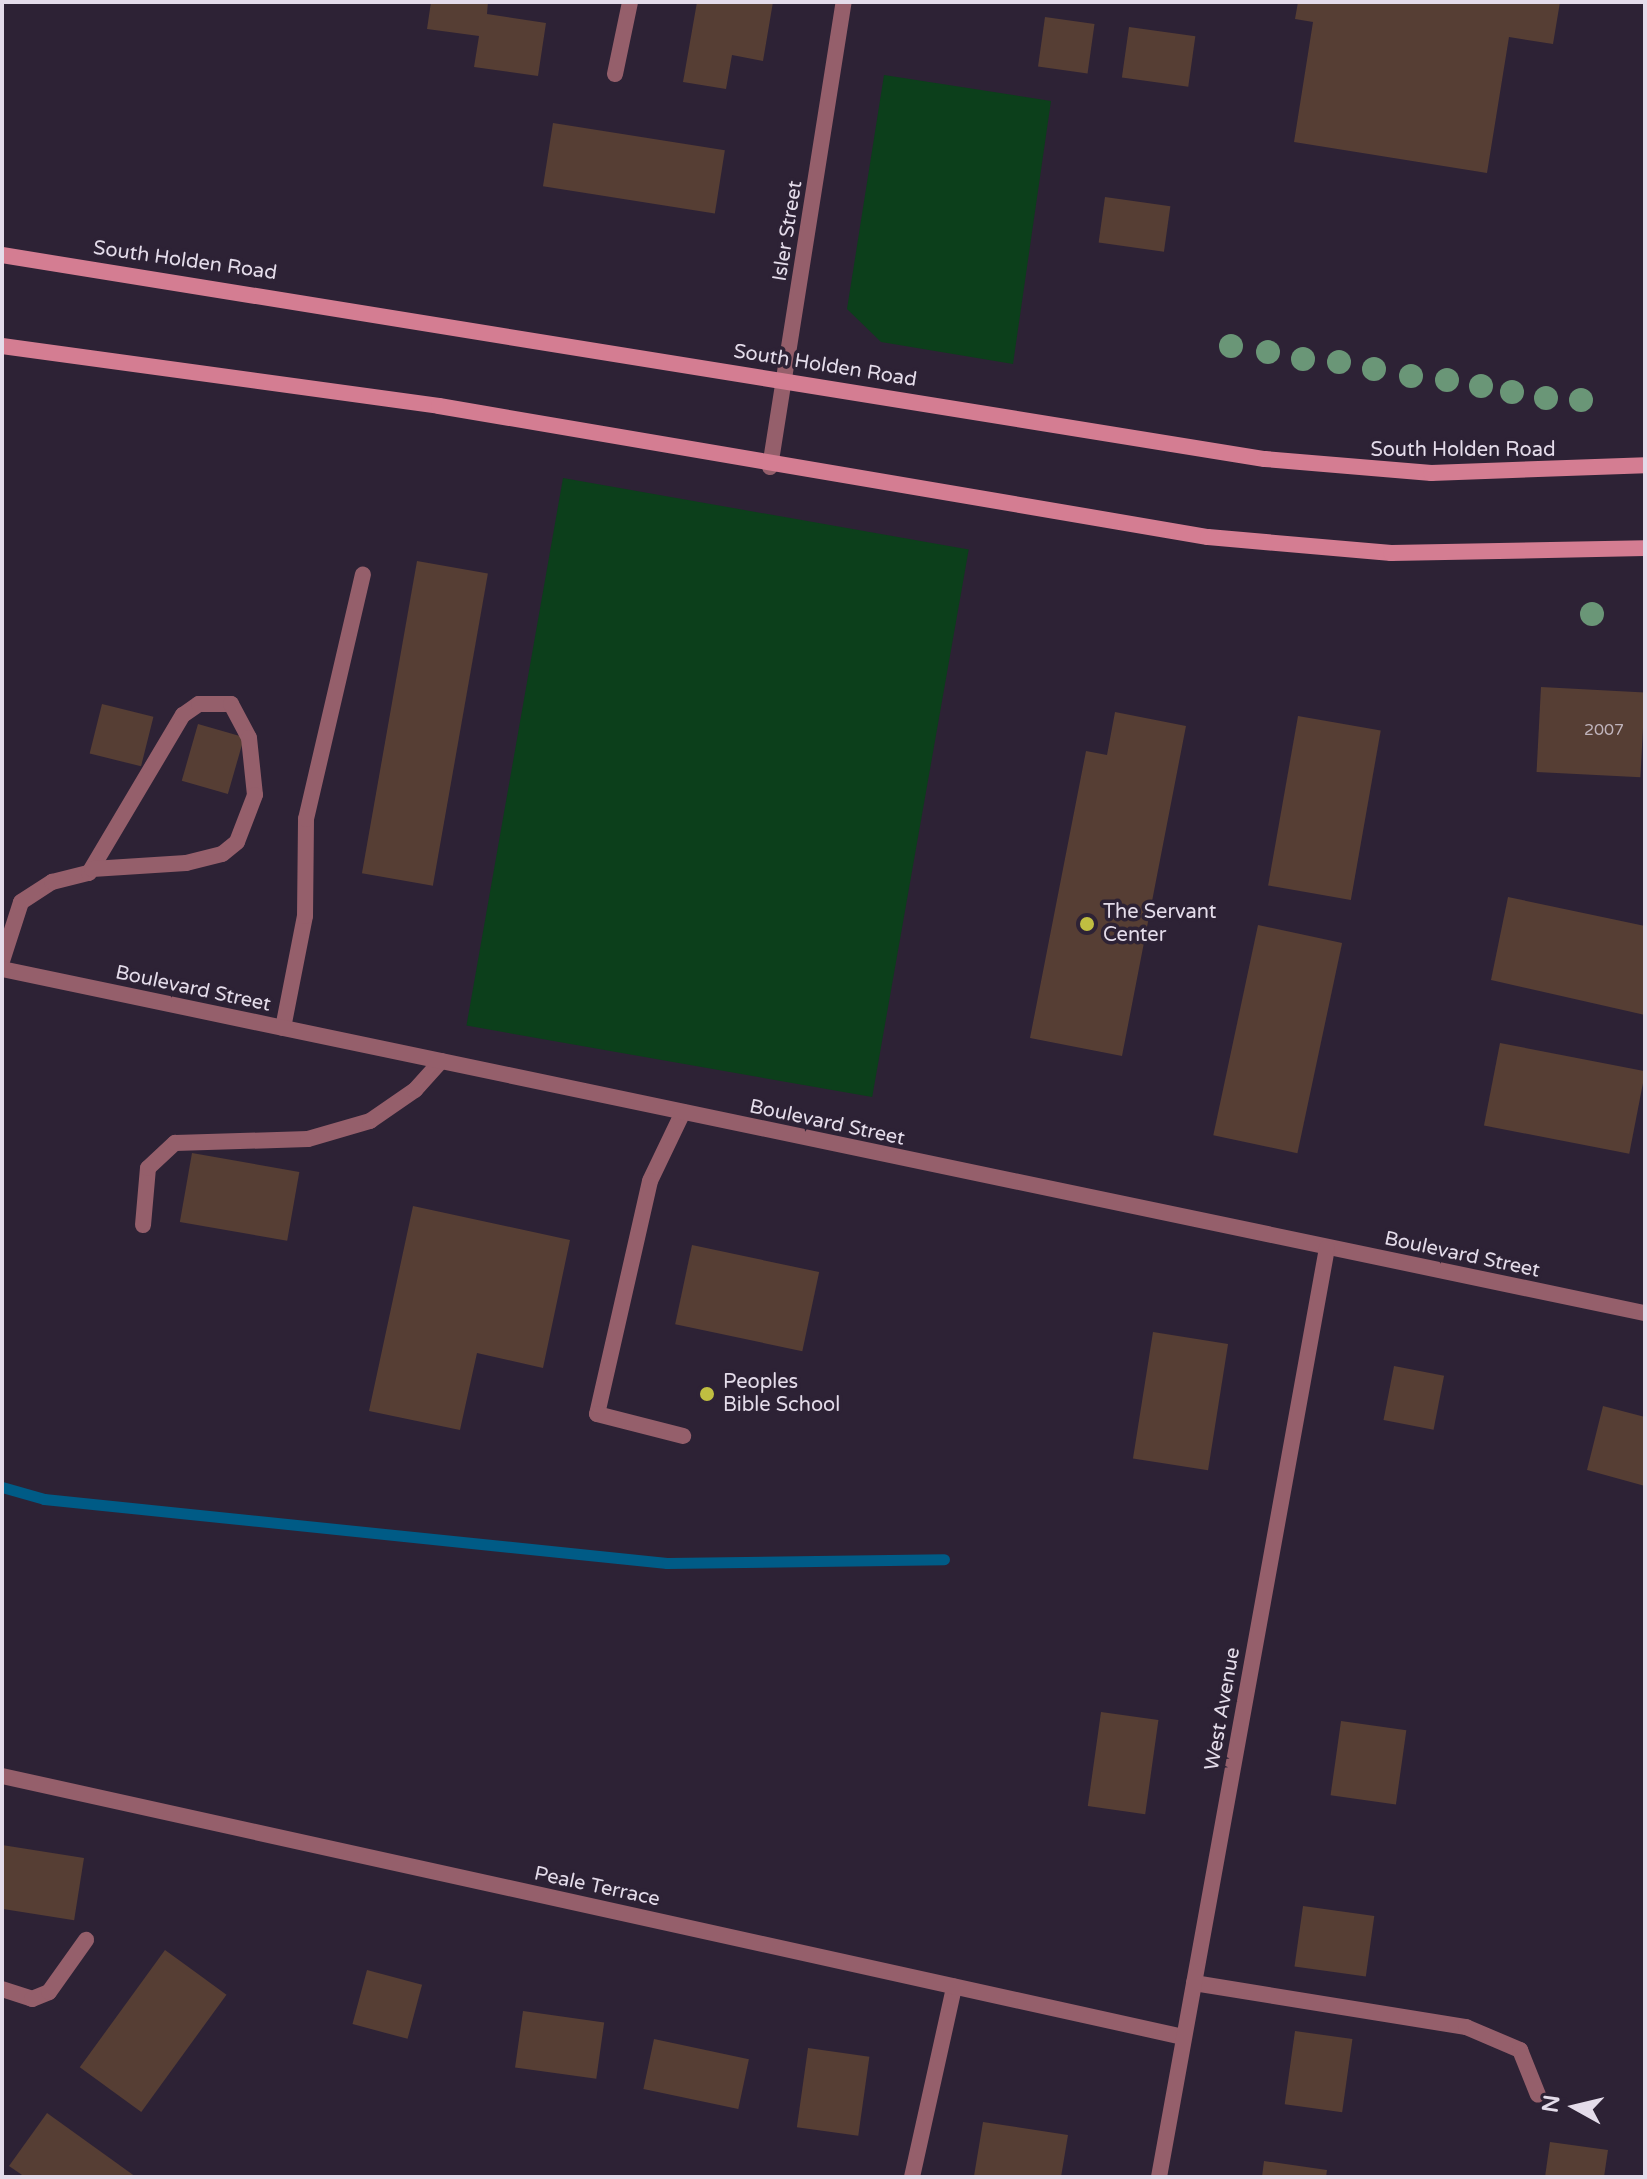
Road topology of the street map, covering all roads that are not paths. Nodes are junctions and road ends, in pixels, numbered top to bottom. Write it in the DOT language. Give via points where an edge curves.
graph roads {
  1 [pos="630,2"];
  2 [pos="844,2"];
  3 [pos="615,74"];
  4 [pos="2,255"];
  5 [pos="2,346"];
  6 [pos="785,379"];
  7 [pos="1645,465"];
  8 [pos="770,467"];
  9 [pos="1645,548"];
  10 [pos="363,575"];
  11 [pos="92,869"];
  12 [pos="2,961"];
  13 [pos="2,969"];
  14 [pos="283,1028"];
  15 [pos="441,1061"];
  16 [pos="683,1112"];
  17 [pos="143,1225"];
  18 [pos="1327,1248"];
  19 [pos="1645,1313"];
  20 [pos="683,1436"];
  21 [pos="2,1776"];
  22 [pos="86,1940"];
  23 [pos="1194,1983"];
  24 [pos="954,1987"];
  25 [pos="2,1989"];
  26 [pos="1183,2037"];
  27 [pos="1538,2095"];
  28 [pos="912,2177"];
  29 [pos="1159,2177"];
  1 -- 3 [label="street"];
  2 -- 6 [label="street, Isler Street"];
  4 -- 6 [label="main road, South Holden Road"];
  5 -- 8 [label="main road" via="439,406"];
  6 -- 7 [label="main road, South Holden Road" via="1364,470 1518,473"];
  6 -- 8 [label="street, Isler Street"];
  8 -- 9 [label="main road" via="1306,549"];
  10 -- 14 [label="street" via="306,819 305,916"];
  11 -- 11 [label="street" via="183,715 199,704 231,704 249,738 255,795 237,842 222,854 186,863"];
  11 -- 12 [label="street" via="52,882 21,902"];
  13 -- 14 [label="street, Boulevard Street"];
  14 -- 15 [label="street, Boulevard Street"];
  15 -- 16 [label="street, Boulevard Street"];
  15 -- 17 [label="street" via="415,1090 370,1121 308,1139 175,1143 148,1168"];
  16 -- 18 [label="street, Boulevard Street"];
  16 -- 20 [label="street" via="650,1181 597,1414"];
  18 -- 19 [label="street, Boulevard Street"];
  18 -- 23 [label="street, West Avenue"];
  21 -- 24 [label="street, Peale Terrace"];
  22 -- 25 [label="street" via="49,1992 32,1999"];
  23 -- 26 [label="street, West Avenue"];
  23 -- 27 [label="street" via="1466,2027 1520,2050"];
  24 -- 26 [label="street, Peale Terrace"];
  24 -- 28 [label="street"];
  26 -- 29 [label="street, West Avenue"];
}
